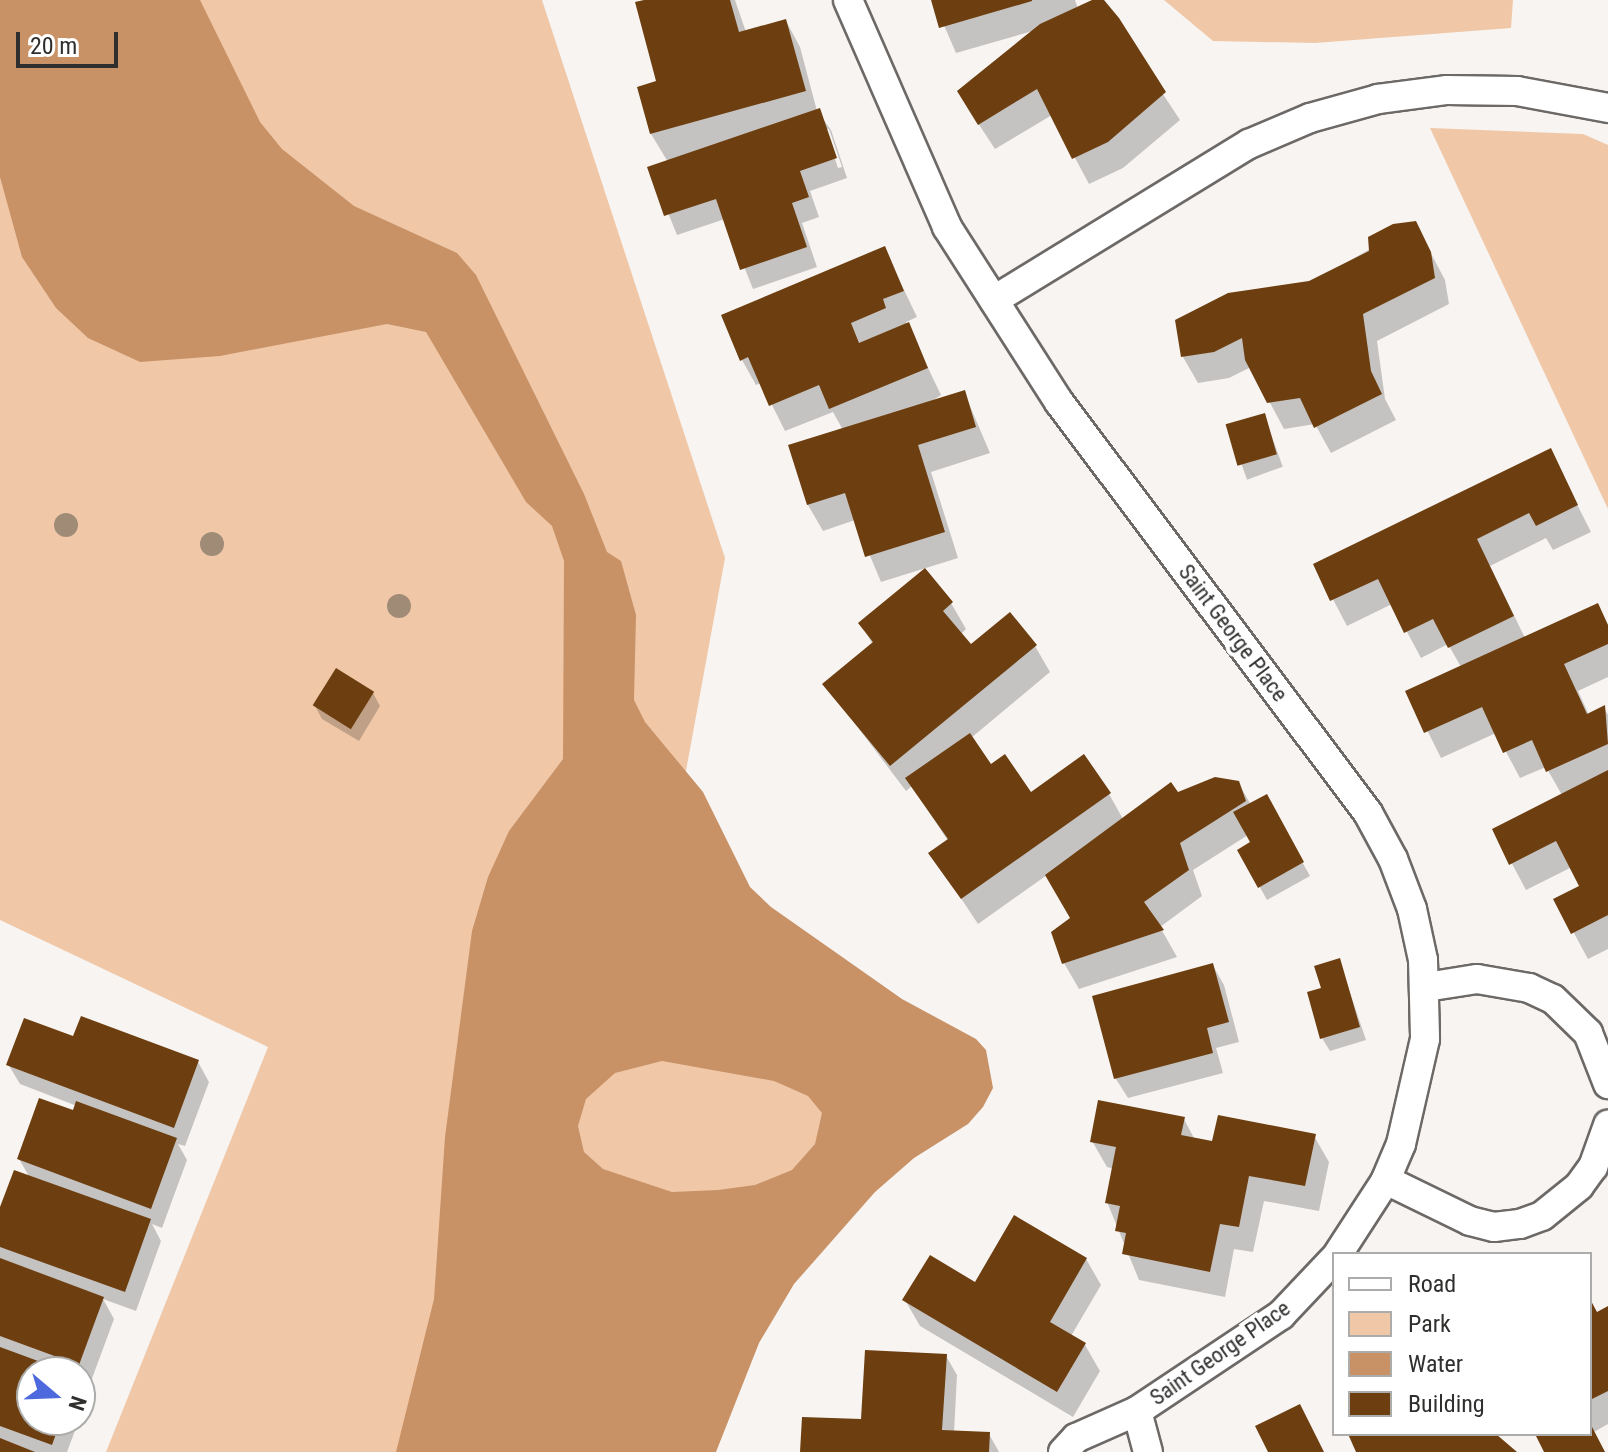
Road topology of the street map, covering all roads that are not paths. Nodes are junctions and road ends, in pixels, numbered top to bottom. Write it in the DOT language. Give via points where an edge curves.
graph roads {
  1 [pos="848,0"];
  2 [pos="1608,108"];
  3 [pos="994,300"];
  4 [pos="1426,987"];
  5 [pos="1608,1084"];
  6 [pos="1608,1125"];
  7 [pos="1386,1180"];
  8 [pos="1339,1252"];
  9 [pos="1332,1261"];
  10 [pos="1137,1411"];
  11 [pos="1063,1452"];
  12 [pos="1148,1452"];
  1 -- 3 [label="street, Saint George Place" via="947,227"];
  2 -- 3 [label="street" via="1517,91 1447,90 1378,99 1310,118 1249,144"];
  3 -- 4 [label="street, Saint George Place" via="1059,402 1368,813 1412,909"];
  4 -- 5 [label="street" via="1477,979 1529,988 1553,999 1588,1033"];
  4 -- 7 [label="street, Saint George Place" via="1416,1091"];
  6 -- 7 [label="street" via="1593,1167 1579,1186 1552,1210 1520,1224 1494,1227 1470,1221"];
  7 -- 8 [label="street, Saint George Place"];
  9 -- 10 [label="street, Saint George Place" via="1281,1315"];
  10 -- 11 [label="street, Saint George Place" via="1076,1438"];
  10 -- 12 [label="street, Saint George Place"];
}
